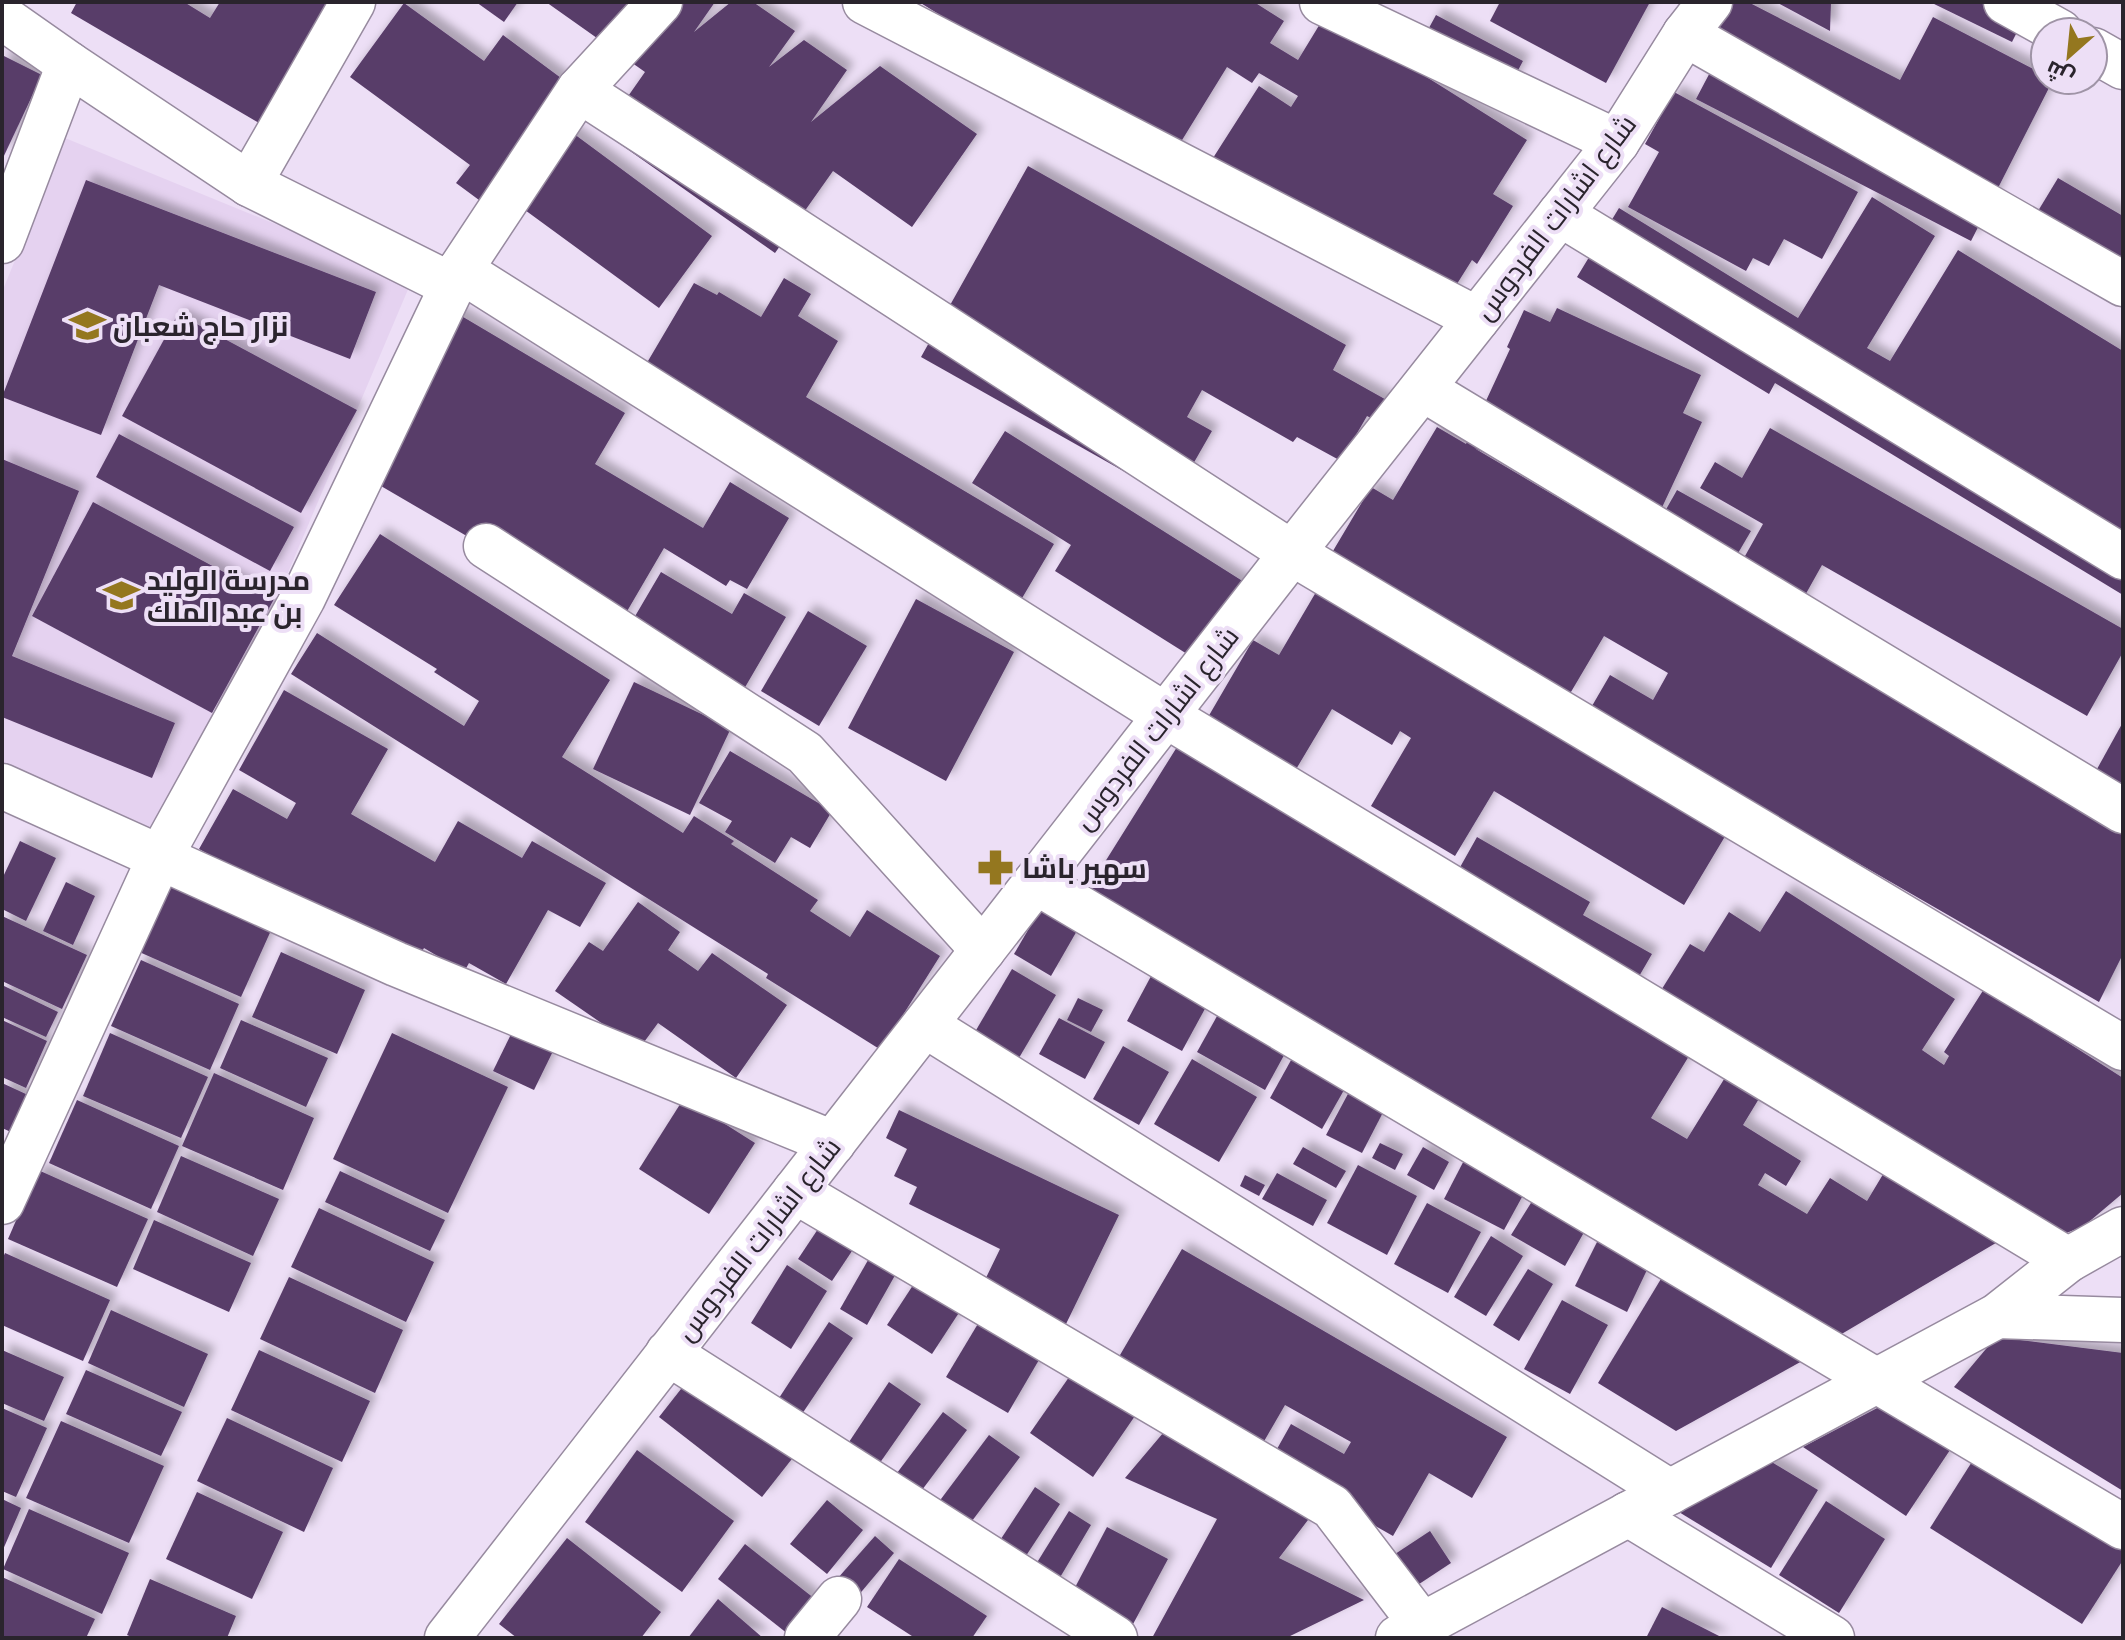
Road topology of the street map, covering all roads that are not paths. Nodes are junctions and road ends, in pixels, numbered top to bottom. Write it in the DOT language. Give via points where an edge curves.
graph roads {
  1 [pos="353,2"];
  2 [pos="660,2"];
  3 [pos="865,2"];
  4 [pos="1322,2"];
  5 [pos="2006,2"];
  6 [pos="2031,16"];
  7 [pos="2,17"];
  8 [pos="1698,18"];
  9 [pos="69,64"];
  10 [pos="579,90"];
  11 [pos="1617,142"];
  12 [pos="249,184"];
  13 [pos="1560,214"];
  14 [pos="2,241"];
  15 [pos="457,278"];
  16 [pos="2123,284"];
  17 [pos="1477,319"];
  18 [pos="1423,389"];
  19 [pos="486,546"];
  20 [pos="1292,553"];
  21 [pos="2123,557"];
  22 [pos="1165,715"];
  23 [pos="2,786"];
  24 [pos="2123,811"];
  25 [pos="159,859"];
  26 [pos="1036,882"];
  27 [pos="983,950"];
  28 [pos="925,1025"];
  29 [pos="2123,1048"];
  30 [pos="833,1143"];
  31 [pos="795,1191"];
  32 [pos="2,1202"];
  33 [pos="2123,1229"];
  34 [pos="2068,1260"];
  35 [pos="1997,1316"];
  36 [pos="2123,1320"];
  37 [pos="668,1353"];
  38 [pos="1879,1380"];
  39 [pos="1670,1492"];
  40 [pos="1628,1514"];
  41 [pos="2123,1527"];
  42 [pos="839,1599"];
  43 [pos="1410,1631"];
  44 [pos="447,1638"];
  45 [pos="807,1638"];
  46 [pos="1115,1638"];
  47 [pos="1832,1638"];
  1 -- 12 [label="street"];
  2 -- 10 [label="street"];
  3 -- 17 [label="street"];
  4 -- 11 [label="street"];
  5 -- 6 [label="street"];
  7 -- 9 [label="street"];
  8 -- 11 [label="street, شارع اشارات الفردوس"];
  8 -- 16 [label="street"];
  9 -- 12 [label="street"];
  9 -- 14 [label="street"];
  10 -- 15 [label="street"];
  10 -- 20 [label="street"];
  11 -- 13 [label="street, شارع اشارات الفردوس"];
  12 -- 15 [label="street"];
  13 -- 17 [label="street, شارع اشارات الفردوس"];
  13 -- 21 [label="street"];
  15 -- 22 [label="street"];
  15 -- 25 [label="street" via="303,598"];
  17 -- 18 [label="street, شارع اشارات الفردوس"];
  18 -- 20 [label="street, شارع اشارات الفردوس"];
  18 -- 24 [label="street"];
  19 -- 27 [label="street" via="805,753"];
  20 -- 22 [label="street, شارع اشارات الفردوس"];
  20 -- 29 [label="street"];
  22 -- 26 [label="street, شارع اشارات الفردوس"];
  22 -- 34 [label="street"];
  23 -- 25 [label="street"];
  25 -- 30 [label="street" via="396,964"];
  25 -- 32 [label="street"];
  26 -- 27 [label="street, شارع اشارات الفردوس"];
  26 -- 38 [label="street"];
  27 -- 28 [label="street, شارع اشارات الفردوس"];
  28 -- 30 [label="street, شارع اشارات الفردوس"];
  28 -- 39 [label="street"];
  30 -- 31 [label="street, شارع اشارات الفردوس"];
  31 -- 37 [label="street, شارع اشارات الفردوس"];
  31 -- 43 [label="street" via="1332,1507"];
  33 -- 34 [label="street"];
  34 -- 35 [label="street"];
  35 -- 36 [label="street"];
  35 -- 38 [label="street"];
  37 -- 44 [label="street, شارع اشارات الفردوس"];
  37 -- 46 [label="street"];
  38 -- 39 [label="street"];
  38 -- 41 [label="street"];
  39 -- 40 [label="street"];
  40 -- 43 [label="street"];
  40 -- 47 [label="street"];
  42 -- 45 [label="street"];
}
